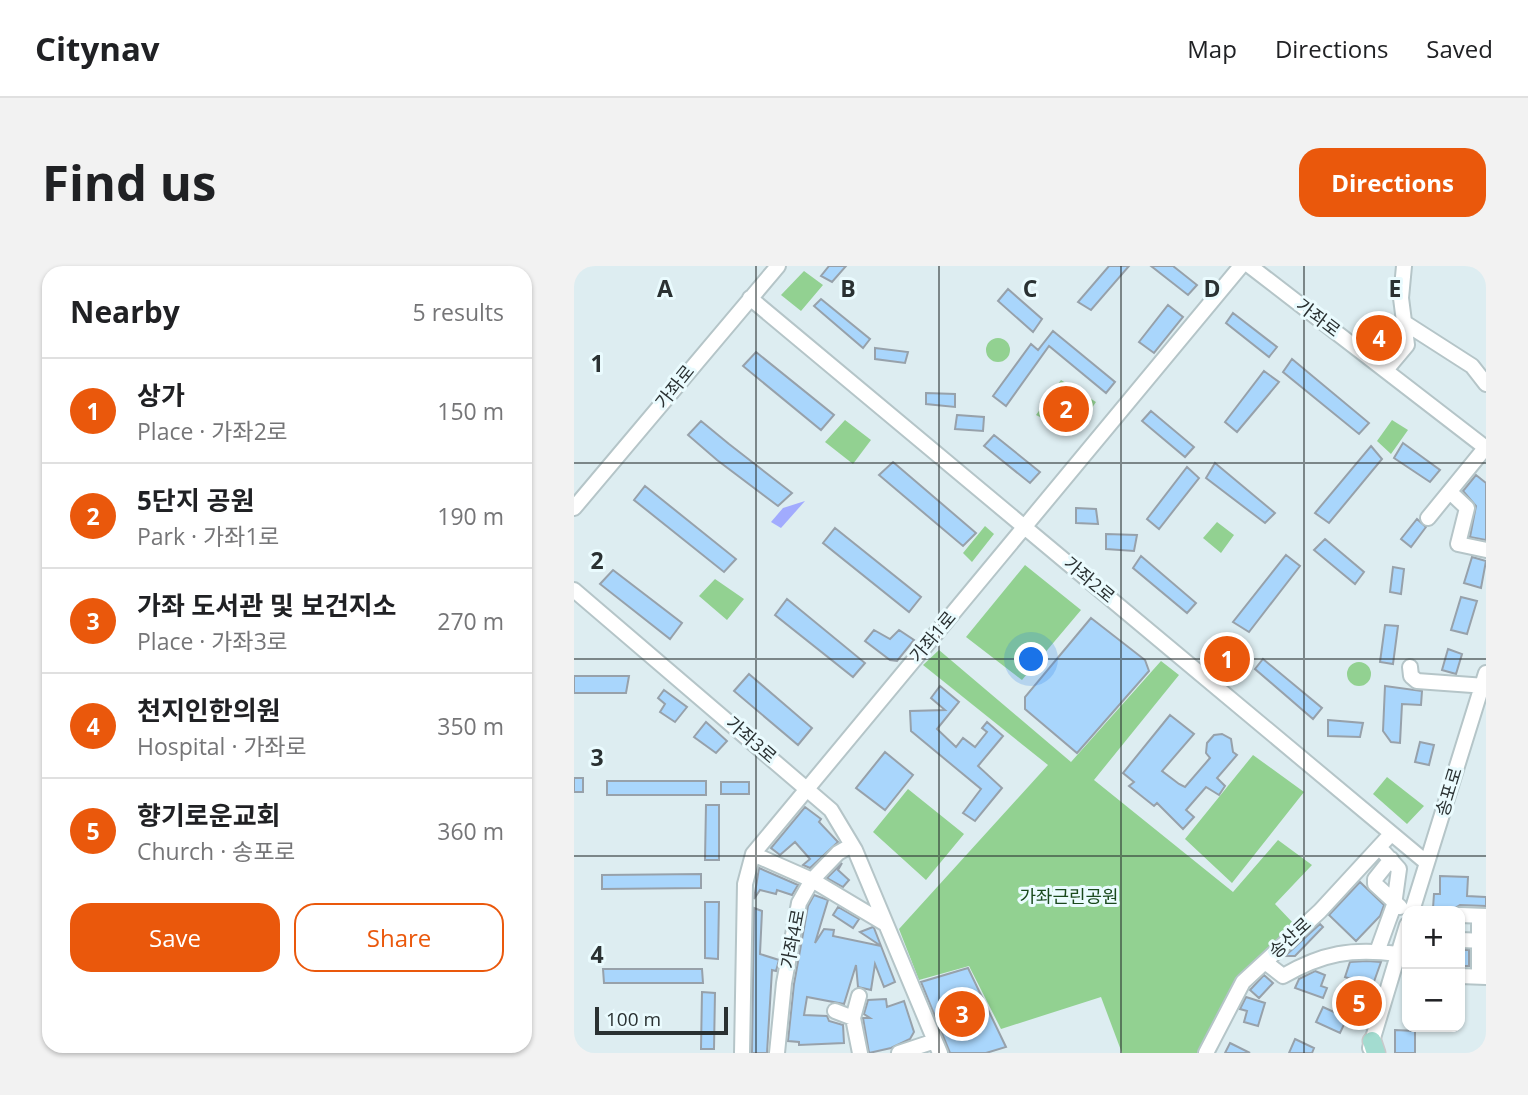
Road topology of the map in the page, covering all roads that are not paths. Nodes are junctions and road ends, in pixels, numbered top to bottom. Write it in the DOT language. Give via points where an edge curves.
graph roads {
  1 [pos="778,266"];
  2 [pos="1241,266"];
  3 [pos="1250,266"];
  4 [pos="1404,266"];
  5 [pos="750,298"];
  6 [pos="1405,323"];
  7 [pos="1386,370"];
  8 [pos="1486,384"];
  9 [pos="1486,447"];
  10 [pos="1450,492"];
  11 [pos="574,508"];
  12 [pos="1428,518"];
  13 [pos="1025,527"];
  14 [pos="1486,550"];
  15 [pos="574,590"];
  16 [pos="1410,667"];
  17 [pos="1485,682"];
  18 [pos="806,786"];
  19 [pos="1391,834"];
  20 [pos="852,845"];
  21 [pos="1379,847"];
  22 [pos="752,854"];
  23 [pos="1391,859"];
  24 [pos="1427,863"];
  25 [pos="812,880"];
  26 [pos="1402,906"];
  27 [pos="1405,906"];
  28 [pos="1406,906"];
  29 [pos="1402,914"];
  30 [pos="1465,915"];
  31 [pos="1483,916"];
  32 [pos="884,923"];
  33 [pos="1465,940"];
  34 [pos="1483,941"];
  35 [pos="1402,944"];
  36 [pos="1377,952"];
  37 [pos="1398,954"];
  38 [pos="1265,962"];
  39 [pos="1392,974"];
  40 [pos="1402,975"];
  41 [pos="1465,976"];
  42 [pos="1483,976"];
  43 [pos="859,996"];
  44 [pos="835,1010"];
  45 [pos="853,1018"];
  46 [pos="937,1047"];
  47 [pos="1372,1049"];
  48 [pos="742,1053"];
  49 [pos="778,1053"];
  50 [pos="860,1053"];
  51 [pos="899,1053"];
  52 [pos="1206,1053"];
  1 -- 5 [label="street, 가좌로"];
  2 -- 13 [label="street, 가좌1로"];
  3 -- 7 [label="street, 가좌로"];
  4 -- 6 [label="street" via="1401,298"];
  5 -- 11 [label="street, 가좌로"];
  5 -- 13 [label="street, 가좌2로"];
  6 -- 7 [label="street" via="1407,345"];
  6 -- 8 [label="street" via="1472,366"];
  7 -- 9 [label="street, 가좌로"];
  9 -- 10 [label="street"];
  10 -- 12 [label="street"];
  10 -- 14 [label="street" via="1467,508 1458,544"];
  13 -- 18 [label="street, 가좌1로"];
  13 -- 19 [label="street, 가좌2로"];
  15 -- 18 [label="street, 가좌3로"];
  16 -- 17 [label="street" via="1410,676 1417,681"];
  17 -- 24 [label="street, 송포로"];
  18 -- 20 [label="street, 가좌3로" via="831,810"];
  18 -- 22 [label="street, 가좌1로"];
  19 -- 21 [label="street, 송산로"];
  19 -- 24 [label="street, 가좌2로"];
  20 -- 25 [label="street, 가좌4로"];
  20 -- 32 [label="street, 가좌3로"];
  21 -- 23 [label="street"];
  21 -- 38 [label="street, 송산로"];
  22 -- 25 [label="street"];
  22 -- 48 [label="street, 가좌1로" via="745,884"];
  23 -- 26 [label="street" via="1375,884"];
  23 -- 27 [label="street" via="1399,869"];
  24 -- 28 [label="street, 송포로"];
  25 -- 32 [label="street"];
  25 -- 49 [label="street, 가좌4로" via="799,903 784,983"];
  29 -- 36 [label="street"];
  30 -- 31 [label="street"];
  31 -- 34 [label="street"];
  32 -- 46 [label="street, 가좌3로"];
  33 -- 34 [label="street"];
  34 -- 42 [label="street"];
  35 -- 37 [label="street"];
  36 -- 37 [label="street"];
  36 -- 38 [label="street" via="1359,949 1310,960 1285,981"];
  37 -- 39 [label="street"];
  38 -- 52 [label="street, 송산로" via="1243,982"];
  39 -- 40 [label="street"];
  39 -- 47 [label="street"];
  41 -- 42 [label="street"];
  43 -- 45 [label="street"];
  44 -- 45 [label="street"];
  45 -- 50 [label="street"];
  46 -- 51 [label="street"];
}
